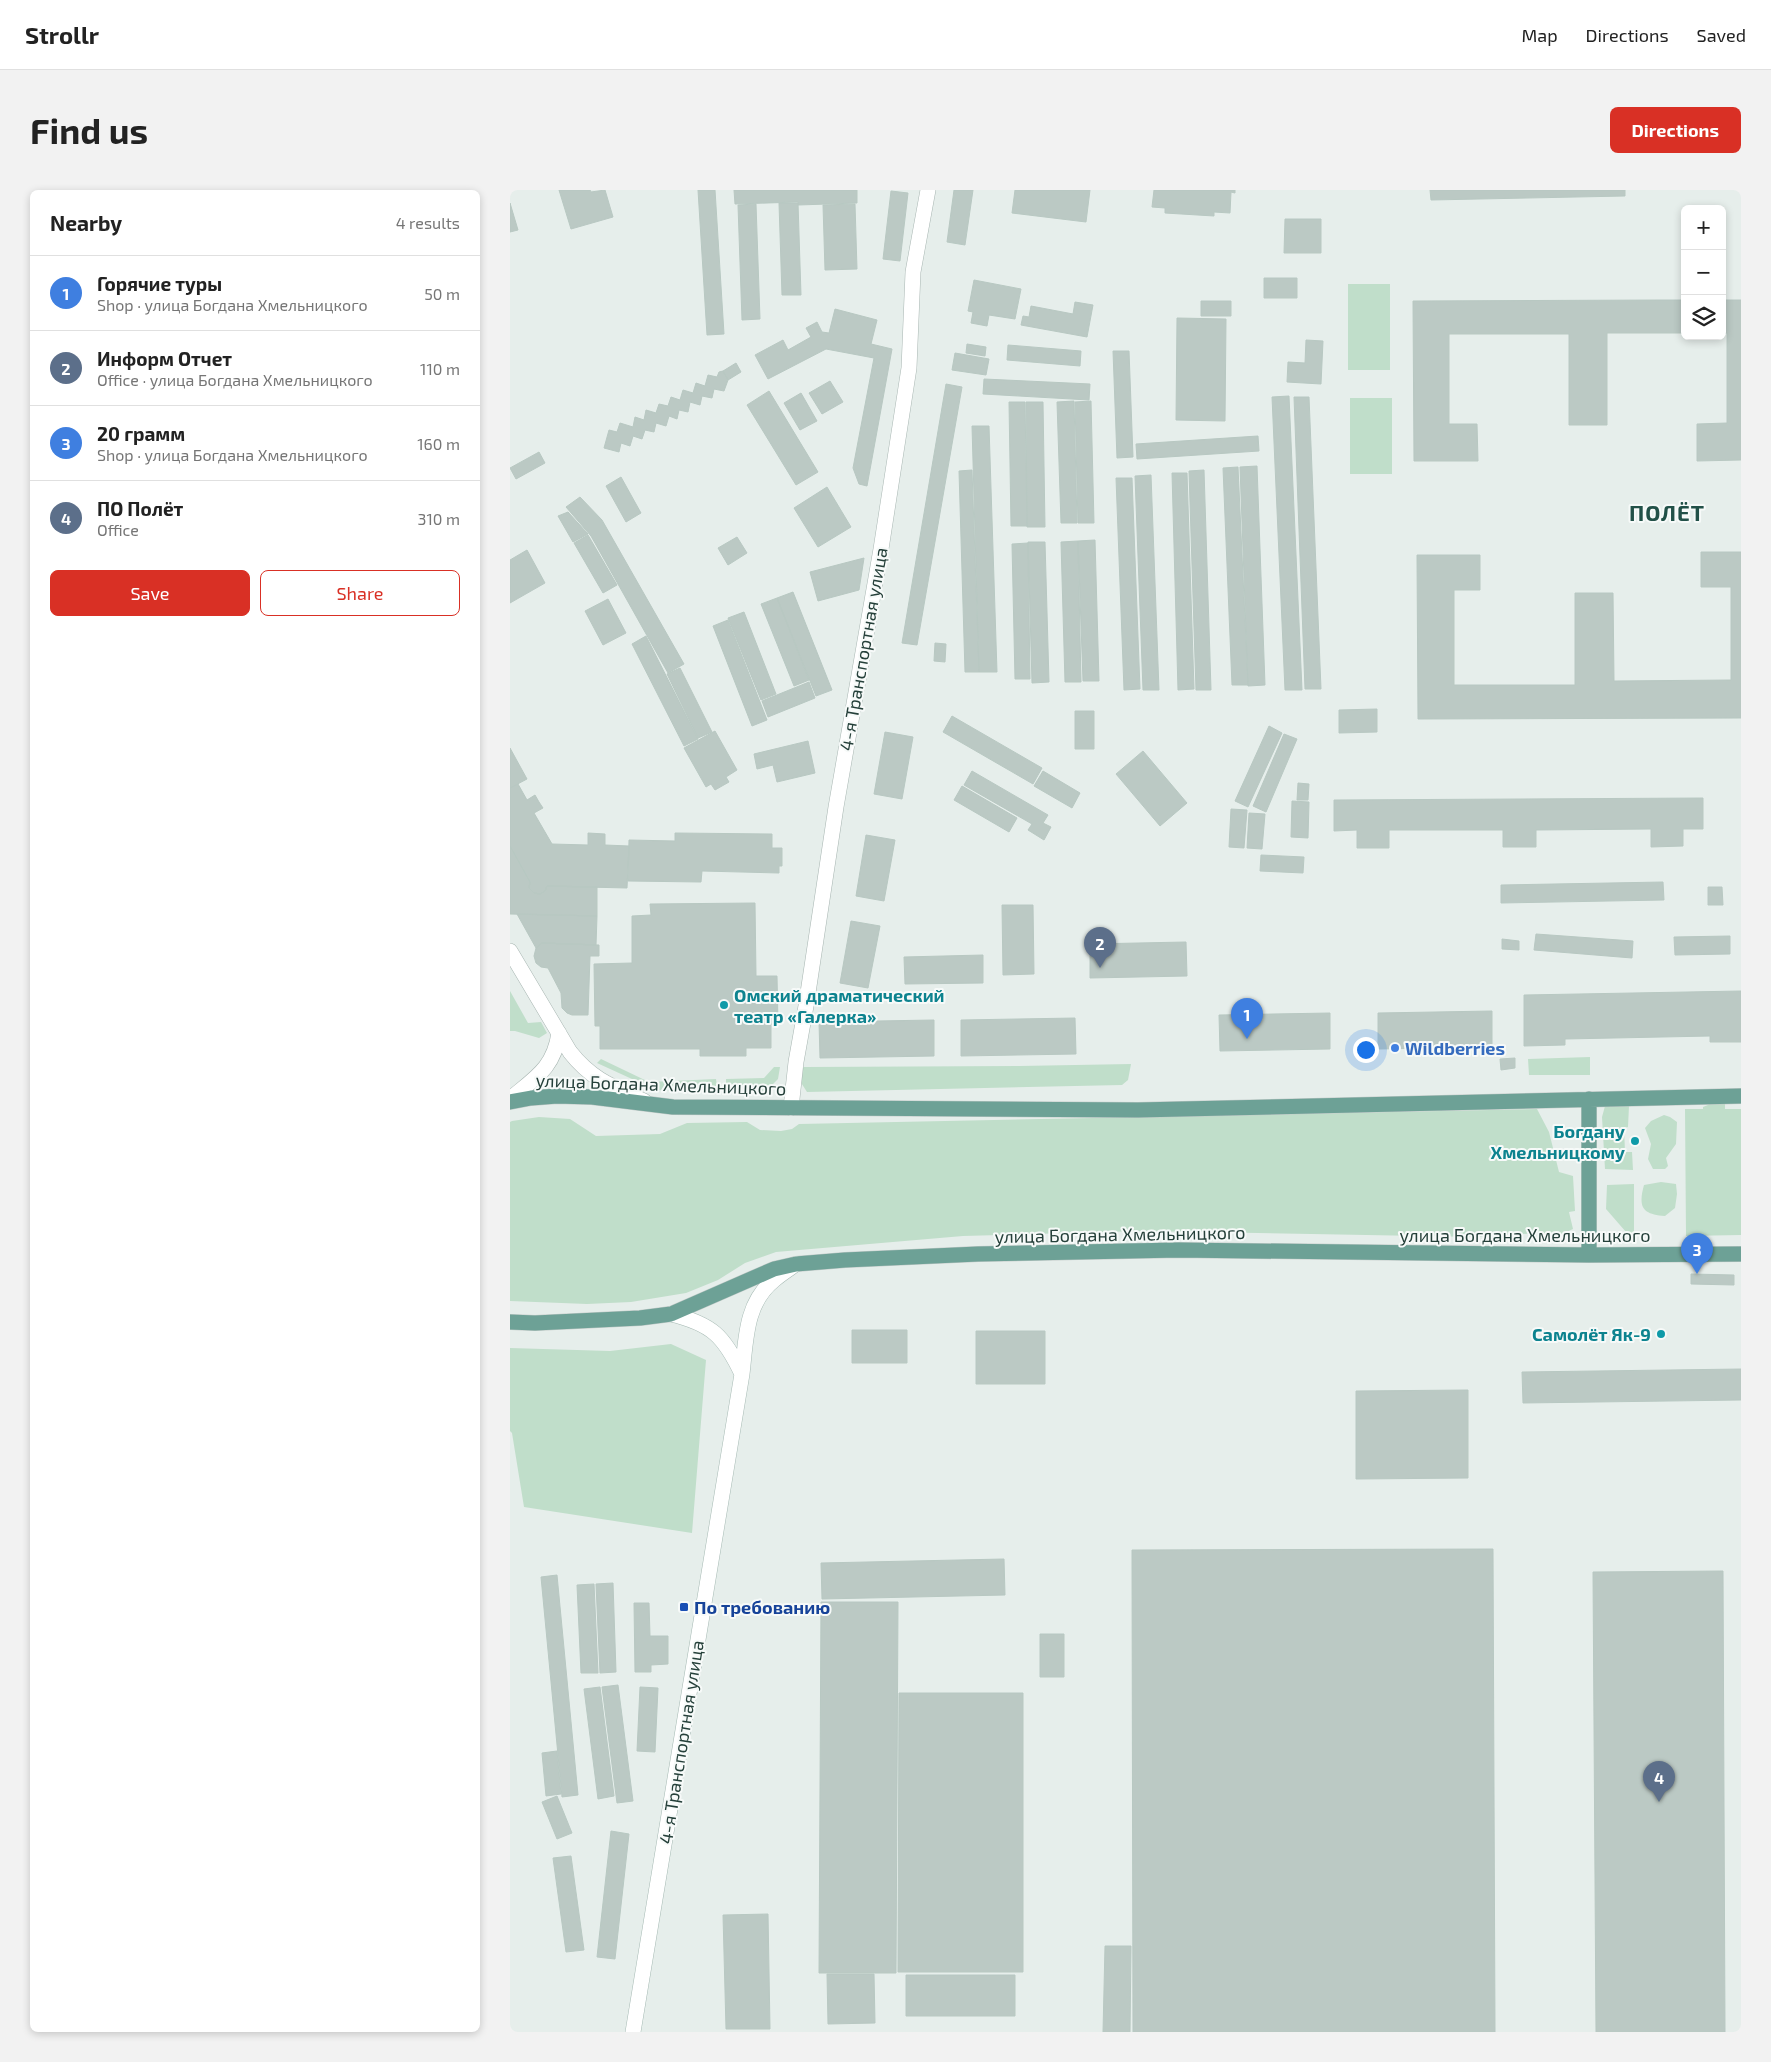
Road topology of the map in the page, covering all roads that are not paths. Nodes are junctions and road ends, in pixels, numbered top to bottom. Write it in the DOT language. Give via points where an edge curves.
graph roads {
  1 [pos="928,190"];
  2 [pos="510,951"];
  3 [pos="559,1034"];
  4 [pos="1741,1096"];
  5 [pos="1589,1099"];
  6 [pos="510,1100"];
  7 [pos="653,1105"];
  8 [pos="791,1108"];
  9 [pos="1741,1254"];
  10 [pos="1589,1255"];
  11 [pos="796,1264"];
  12 [pos="671,1314"];
  13 [pos="510,1322"];
  14 [pos="742,1374"];
  15 [pos="633,2032"];
  1 -- 8 [label="street, 4-я Транспортная улица" via="913,272 909,368 836,807"];
  2 -- 3 [label="street"];
  3 -- 6 [label="street" via="557,1049 550,1062"];
  3 -- 7 [label="street" via="583,1068 596,1079"];
  4 -- 5 [label="main road, улица Богдана Хмельницкого"];
  5 -- 8 [label="main road, улица Богдана Хмельницкого" via="1138,1110"];
  5 -- 10 [label="main road"];
  6 -- 7 [label="main road, улица Богдана Хмельницкого" via="592,1097"];
  7 -- 8 [label="main road, улица Богдана Хмельницкого"];
  9 -- 10 [label="main road, улица Богдана Хмельницкого"];
  10 -- 11 [label="main road, улица Богдана Хмельницкого" via="1179,1250 978,1254"];
  11 -- 12 [label="main road, улица Богдана Хмельницкого" via="758,1275"];
  11 -- 14 [label="street, 4-я Транспортная улица" via="772,1281 757,1299 749,1317"];
  12 -- 13 [label="main road, улица Богдана Хмельницкого"];
  12 -- 14 [label="street" via="692,1319 711,1330 730,1349"];
  14 -- 15 [label="street, 4-я Транспортная улица"];
}
